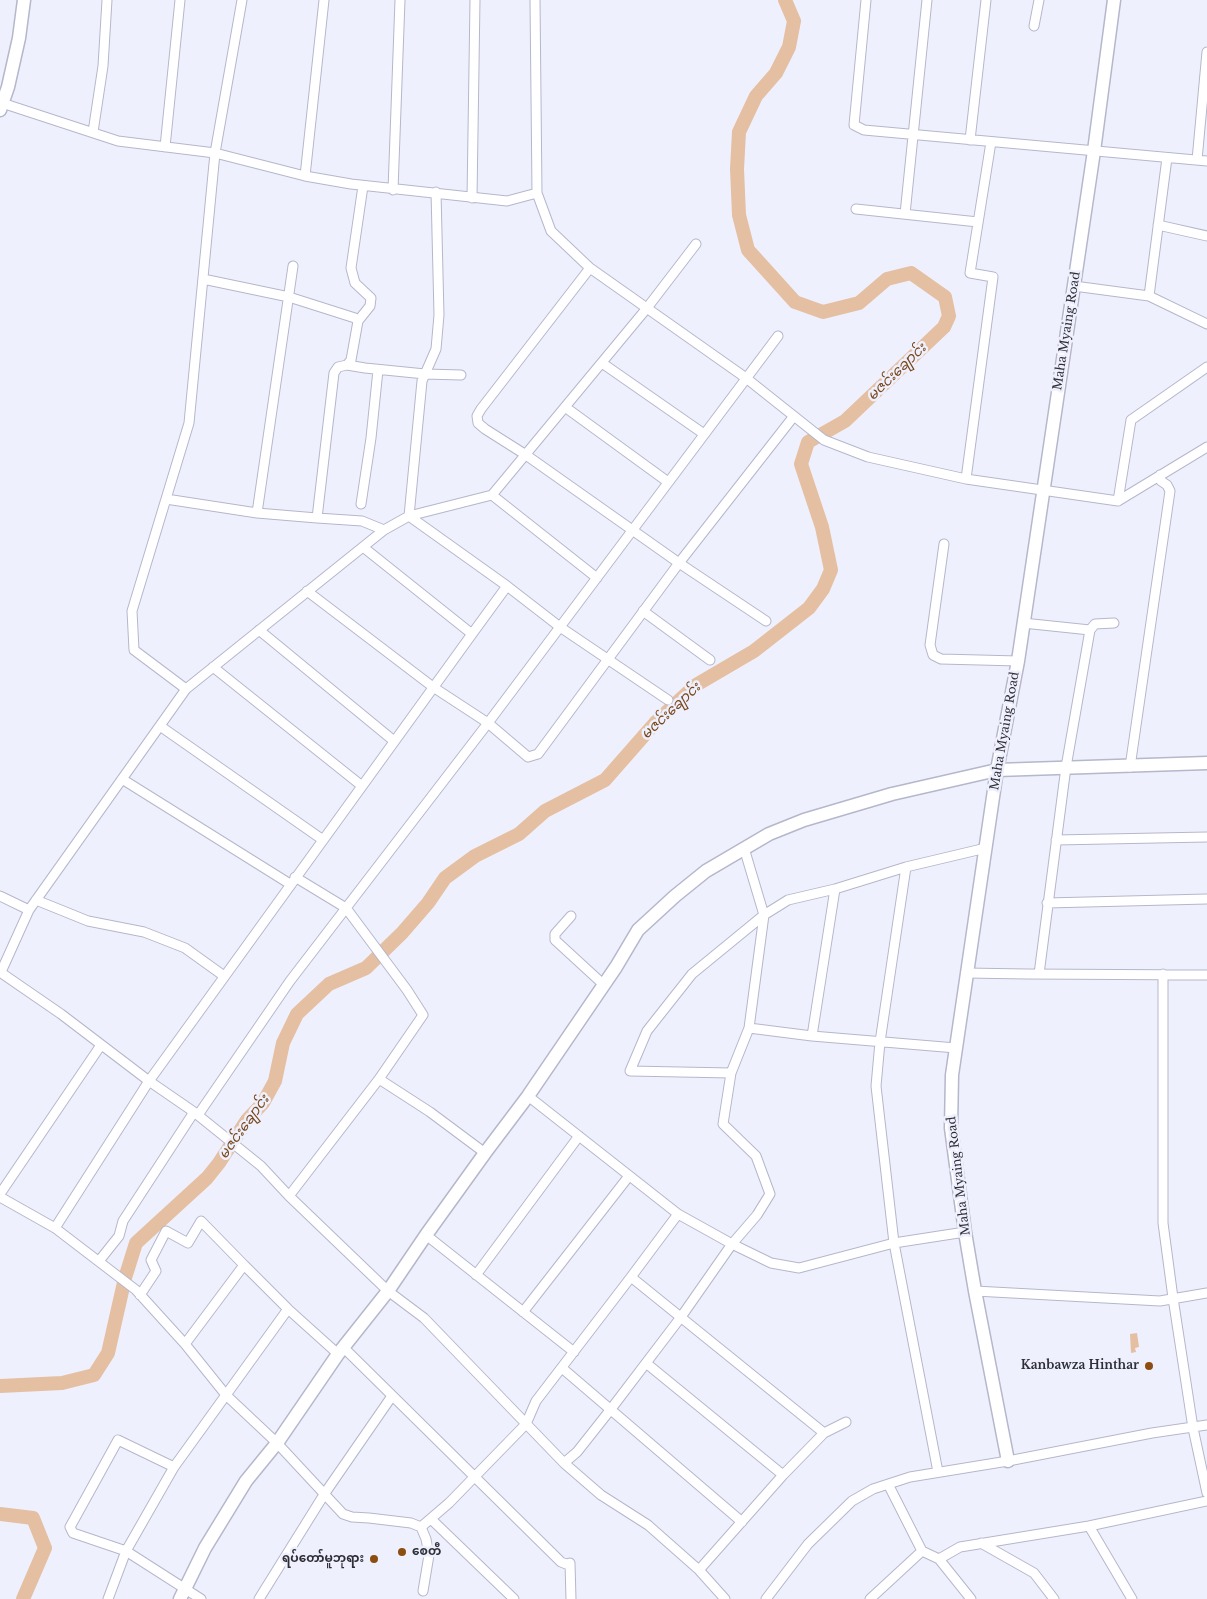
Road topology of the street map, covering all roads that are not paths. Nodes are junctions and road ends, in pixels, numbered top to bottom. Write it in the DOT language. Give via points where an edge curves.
graph roads {
  1 [pos="24,0"];
  2 [pos="107,0"];
  3 [pos="180,0"];
  4 [pos="242,0"];
  5 [pos="324,0"];
  6 [pos="400,0"];
  7 [pos="475,0"];
  8 [pos="535,0"];
  9 [pos="866,0"];
  10 [pos="927,0"];
  11 [pos="986,0"];
  12 [pos="1039,0"];
  13 [pos="1114,0"];
  14 [pos="1034,26"];
  15 [pos="1207,52"];
  16 [pos="1,107"];
  17 [pos="93,132"];
  18 [pos="912,135"];
  19 [pos="970,140"];
  20 [pos="991,142"];
  21 [pos="165,147"];
  22 [pos="1094,151"];
  23 [pos="215,153"];
  24 [pos="1167,158"];
  25 [pos="1197,160"];
  26 [pos="1207,161"];
  27 [pos="305,176"];
  28 [pos="363,186"];
  29 [pos="393,190"];
  30 [pos="436,192"];
  31 [pos="537,193"];
  32 [pos="472,198"];
  33 [pos="856,209"];
  34 [pos="905,214"];
  35 [pos="978,222"];
  36 [pos="1158,225"];
  37 [pos="1207,236"];
  38 [pos="696,244"];
  39 [pos="294,266"];
  40 [pos="590,268"];
  41 [pos="203,279"];
  42 [pos="1074,286"];
  43 [pos="1149,296"];
  44 [pos="289,297"];
  45 [pos="647,308"];
  46 [pos="358,321"];
  47 [pos="1207,324"];
  48 [pos="778,336"];
  49 [pos="602,363"];
  50 [pos="347,365"];
  51 [pos="1207,367"];
  52 [pos="378,370"];
  53 [pos="425,374"];
  54 [pos="461,375"];
  55 [pos="746,378"];
  56 [pos="565,407"];
  57 [pos="795,417"];
  58 [pos="704,434"];
  59 [pos="1207,447"];
  60 [pos="526,455"];
  61 [pos="1160,475"];
  62 [pos="966,479"];
  63 [pos="668,482"];
  64 [pos="1043,489"];
  65 [pos="492,495"];
  66 [pos="166,499"];
  67 [pos="1118,501"];
  68 [pos="361,504"];
  69 [pos="257,513"];
  70 [pos="409,516"];
  71 [pos="317,518"];
  72 [pos="384,530"];
  73 [pos="632,530"];
  74 [pos="944,544"];
  75 [pos="363,547"];
  76 [pos="679,563"];
  77 [pos="596,578"];
  78 [pos="506,586"];
  79 [pos="307,591"];
  80 [pos="643,611"];
  81 [pos="766,621"];
  82 [pos="1023,623"];
  83 [pos="1114,623"];
  84 [pos="560,627"];
  85 [pos="259,630"];
  86 [pos="1090,630"];
  87 [pos="472,634"];
  88 [pos="608,659"];
  89 [pos="710,660"];
  90 [pos="1018,661"];
  91 [pos="213,667"];
  92 [pos="433,687"];
  93 [pos="186,689"];
  94 [pos="668,700"];
  95 [pos="488,723"];
  96 [pos="160,726"];
  97 [pos="394,741"];
  98 [pos="1207,763"];
  99 [pos="1066,767"];
  100 [pos="1130,767"];
  101 [pos="997,770"];
  102 [pos="122,779"];
  103 [pos="362,786"];
  104 [pos="1207,837"];
  105 [pos="323,840"];
  106 [pos="1056,840"];
  107 [pos="744,848"];
  108 [pos="986,848"];
  109 [pos="906,867"];
  110 [pos="292,880"];
  111 [pos="835,888"];
  112 [pos="0,896"];
  113 [pos="1207,899"];
  114 [pos="36,900"];
  115 [pos="1048,903"];
  116 [pos="346,908"];
  117 [pos="29,910"];
  118 [pos="764,915"];
  119 [pos="571,916"];
  120 [pos="1,972"];
  121 [pos="966,972"];
  122 [pos="1039,974"];
  123 [pos="1162,974"];
  124 [pos="1207,975"];
  125 [pos="224,976"];
  126 [pos="604,985"];
  127 [pos="749,1028"];
  128 [pos="812,1036"];
  129 [pos="880,1042"];
  130 [pos="101,1046"];
  131 [pos="956,1048"];
  132 [pos="731,1073"];
  133 [pos="379,1080"];
  134 [pos="149,1081"];
  135 [pos="528,1096"];
  136 [pos="196,1114"];
  137 [pos="579,1136"];
  138 [pos="485,1152"];
  139 [pos="629,1176"];
  140 [pos="0,1196"];
  141 [pos="289,1196"];
  142 [pos="678,1214"];
  143 [pos="55,1228"];
  144 [pos="965,1232"];
  145 [pos="426,1235"];
  146 [pos="894,1243"];
  147 [pos="732,1244"];
  148 [pos="99,1260"];
  149 [pos="244,1265"];
  150 [pos="476,1275"];
  151 [pos="631,1277"];
  152 [pos="388,1291"];
  153 [pos="975,1291"];
  154 [pos="138,1292"];
  155 [pos="1207,1293"];
  156 [pos="1173,1298"];
  157 [pos="288,1309"];
  158 [pos="523,1312"];
  159 [pos="681,1317"];
  160 [pos="185,1344"];
  161 [pos="341,1350"];
  162 [pos="574,1352"];
  163 [pos="646,1364"];
  164 [pos="562,1368"];
  165 [pos="226,1395"];
  166 [pos="392,1396"];
  167 [pos="610,1410"];
  168 [pos="846,1422"];
  169 [pos="526,1424"];
  170 [pos="1207,1425"];
  171 [pos="1193,1428"];
  172 [pos="824,1433"];
  173 [pos="276,1443"];
  174 [pos="1008,1461"];
  175 [pos="564,1463"];
  176 [pos="174,1467"];
  177 [pos="938,1472"];
  178 [pos="783,1475"];
  179 [pos="474,1477"];
  180 [pos="888,1484"];
  181 [pos="325,1494"];
  182 [pos="1207,1494"];
  183 [pos="1207,1501"];
  184 [pos="431,1520"];
  185 [pos="742,1522"];
  186 [pos="1089,1526"];
  187 [pos="421,1527"];
  188 [pos="981,1543"];
  189 [pos="126,1551"];
  190 [pos="922,1551"];
  191 [pos="939,1559"];
  192 [pos="698,1570"];
  193 [pos="422,1591"];
  194 [pos="182,1594"];
  195 [pos="876,1597"];
  196 [pos="108,1599"];
  197 [pos="201,1599"];
  198 [pos="259,1599"];
  199 [pos="514,1599"];
  200 [pos="571,1599"];
  201 [pos="725,1599"];
  202 [pos="766,1599"];
  203 [pos="971,1599"];
  204 [pos="1054,1599"];
  205 [pos="1132,1599"];
  1 -- 16 [label="street" via="19,38"];
  2 -- 17 [label="street" via="103,66"];
  3 -- 21 [label="street"];
  4 -- 23 [label="street"];
  5 -- 27 [label="street"];
  6 -- 29 [label="street"];
  7 -- 32 [label="street"];
  8 -- 31 [label="street"];
  9 -- 18 [label="street" via="854,125 864,130"];
  10 -- 18 [label="street"];
  11 -- 19 [label="street"];
  12 -- 14 [label="street"];
  13 -- 22 [label="street, Maha Myaing Road"];
  15 -- 25 [label="street"];
  16 -- 17 [label="street"];
  17 -- 21 [label="street" via="118,141"];
  18 -- 19 [label="street"];
  18 -- 34 [label="street"];
  19 -- 20 [label="street"];
  20 -- 22 [label="street"];
  20 -- 35 [label="street"];
  21 -- 23 [label="street"];
  22 -- 24 [label="street"];
  22 -- 42 [label="street, Maha Myaing Road"];
  23 -- 27 [label="street"];
  23 -- 41 [label="street"];
  24 -- 25 [label="street"];
  24 -- 36 [label="street"];
  25 -- 26 [label="street"];
  27 -- 28 [label="street"];
  28 -- 29 [label="street"];
  28 -- 46 [label="street" via="351,268 355,283 371,298 370,306"];
  29 -- 30 [label="street"];
  30 -- 32 [label="street"];
  30 -- 53 [label="street" via="439,314 436,349"];
  31 -- 32 [label="street" via="507,201"];
  31 -- 40 [label="street" via="551,231"];
  33 -- 34 [label="street"];
  34 -- 35 [label="street"];
  35 -- 62 [label="street" via="970,273 994,277"];
  36 -- 37 [label="street"];
  36 -- 43 [label="street"];
  38 -- 45 [label="street"];
  39 -- 44 [label="street"];
  40 -- 45 [label="street"];
  40 -- 60 [label="street" via="477,416 478,423 485,429"];
  41 -- 44 [label="street"];
  41 -- 66 [label="street" via="189,423"];
  42 -- 43 [label="street"];
  42 -- 64 [label="street, Maha Myaing Road"];
  43 -- 47 [label="street"];
  44 -- 46 [label="street"];
  44 -- 69 [label="street"];
  45 -- 49 [label="street"];
  45 -- 55 [label="street"];
  46 -- 50 [label="street" via="351,360"];
  48 -- 55 [label="street"];
  49 -- 56 [label="street"];
  49 -- 58 [label="street"];
  50 -- 52 [label="street"];
  50 -- 71 [label="street" via="338,366 334,373"];
  51 -- 67 [label="street" via="1131,420"];
  52 -- 53 [label="street"];
  52 -- 68 [label="street"];
  53 -- 54 [label="street"];
  53 -- 70 [label="street"];
  55 -- 57 [label="street"];
  55 -- 58 [label="street"];
  56 -- 60 [label="street"];
  56 -- 63 [label="street"];
  57 -- 62 [label="street" via="824,440 868,458"];
  57 -- 76 [label="street"];
  58 -- 63 [label="street"];
  59 -- 61 [label="street"];
  60 -- 65 [label="street"];
  60 -- 73 [label="street"];
  61 -- 67 [label="street"];
  61 -- 100 [label="street" via="1170,491"];
  62 -- 64 [label="street"];
  63 -- 73 [label="street"];
  64 -- 67 [label="street"];
  64 -- 82 [label="street, Maha Myaing Road"];
  65 -- 70 [label="street"];
  65 -- 77 [label="street"];
  66 -- 69 [label="street"];
  66 -- 93 [label="street" via="132,611 134,650"];
  69 -- 71 [label="street"];
  70 -- 72 [label="street"];
  70 -- 78 [label="street"];
  71 -- 72 [label="street" via="362,521"];
  72 -- 75 [label="street"];
  73 -- 76 [label="street"];
  73 -- 77 [label="street"];
  74 -- 90 [label="street" via="930,645 933,656 941,659"];
  75 -- 79 [label="street"];
  75 -- 87 [label="street"];
  76 -- 80 [label="street"];
  76 -- 81 [label="street"];
  77 -- 84 [label="street"];
  78 -- 84 [label="street"];
  78 -- 87 [label="street"];
  79 -- 85 [label="street"];
  79 -- 92 [label="street"];
  80 -- 88 [label="street"];
  80 -- 89 [label="street"];
  82 -- 86 [label="street"];
  82 -- 90 [label="street, Maha Myaing Road"];
  83 -- 86 [label="street" via="1095,624"];
  84 -- 88 [label="street"];
  84 -- 95 [label="street"];
  85 -- 91 [label="street"];
  85 -- 97 [label="street"];
  86 -- 99 [label="street"];
  87 -- 92 [label="street"];
  88 -- 94 [label="street"];
  88 -- 95 [label="street" via="538,754 528,757"];
  90 -- 101 [label="street, Maha Myaing Road"];
  91 -- 93 [label="street"];
  91 -- 103 [label="street"];
  92 -- 95 [label="street"];
  92 -- 97 [label="street"];
  93 -- 96 [label="street"];
  95 -- 116 [label="street"];
  96 -- 102 [label="street"];
  96 -- 105 [label="street"];
  97 -- 103 [label="street"];
  98 -- 100 [label="street"];
  99 -- 100 [label="street"];
  99 -- 101 [label="street"];
  99 -- 106 [label="street"];
  101 -- 107 [label="street" via="892,794 804,820"];
  101 -- 108 [label="street, Maha Myaing Road"];
  102 -- 110 [label="street"];
  102 -- 114 [label="street"];
  103 -- 105 [label="street"];
  104 -- 106 [label="street"];
  105 -- 110 [label="street"];
  106 -- 115 [label="street"];
  107 -- 118 [label="street"];
  107 -- 126 [label="street" via="706,871 638,930"];
  108 -- 109 [label="street"];
  108 -- 121 [label="street, Maha Myaing Road"];
  109 -- 111 [label="street"];
  109 -- 129 [label="street"];
  110 -- 116 [label="street"];
  110 -- 125 [label="street"];
  111 -- 118 [label="street" via="788,900"];
  111 -- 128 [label="street"];
  112 -- 117 [label="street"];
  113 -- 115 [label="street"];
  114 -- 117 [label="street"];
  114 -- 125 [label="street" via="88,921 144,932 186,948"];
  115 -- 122 [label="street"];
  116 -- 133 [label="street" via="423,1014"];
  116 -- 136 [label="street"];
  117 -- 120 [label="street"];
  118 -- 127 [label="street"];
  118 -- 132 [label="street" via="692,974 647,1031 630,1071"];
  119 -- 126 [label="street" via="555,934 556,940"];
  120 -- 130 [label="street"];
  121 -- 122 [label="street"];
  121 -- 131 [label="street, Maha Myaing Road"];
  122 -- 123 [label="street"];
  123 -- 124 [label="street"];
  123 -- 156 [label="street" via="1163,1223"];
  125 -- 134 [label="street"];
  126 -- 135 [label="street"];
  127 -- 128 [label="street"];
  127 -- 132 [label="street"];
  128 -- 129 [label="street"];
  129 -- 131 [label="street"];
  129 -- 146 [label="street" via="876,1086"];
  130 -- 134 [label="street"];
  130 -- 140 [label="street"];
  131 -- 144 [label="street, Maha Myaing Road" via="951,1128"];
  132 -- 147 [label="street" via="723,1124 756,1156 770,1194 757,1216"];
  133 -- 138 [label="street"];
  133 -- 141 [label="street"];
  134 -- 136 [label="street"];
  134 -- 143 [label="street"];
  135 -- 137 [label="street"];
  135 -- 138 [label="street"];
  136 -- 141 [label="street" via="261,1166"];
  136 -- 148 [label="street" via="123,1221 119,1236"];
  137 -- 139 [label="street"];
  137 -- 150 [label="street"];
  138 -- 145 [label="street"];
  139 -- 142 [label="street"];
  139 -- 158 [label="street"];
  140 -- 143 [label="street"];
  141 -- 152 [label="street"];
  142 -- 147 [label="street"];
  142 -- 151 [label="street"];
  143 -- 148 [label="street"];
  144 -- 146 [label="street"];
  144 -- 153 [label="street, Maha Myaing Road"];
  145 -- 150 [label="street"];
  145 -- 152 [label="street"];
  146 -- 147 [label="street" via="799,1268 772,1263"];
  146 -- 177 [label="street"];
  147 -- 159 [label="street"];
  148 -- 154 [label="street"];
  149 -- 154 [label="street" via="201,1221 188,1243 166,1231 151,1260 156,1271"];
  149 -- 157 [label="street"];
  149 -- 160 [label="street"];
  150 -- 158 [label="street"];
  151 -- 159 [label="street"];
  151 -- 162 [label="street"];
  152 -- 161 [label="street"];
  152 -- 169 [label="street" via="424,1318"];
  153 -- 156 [label="street" via="1160,1301"];
  153 -- 174 [label="street, Maha Myaing Road"];
  154 -- 160 [label="street"];
  155 -- 156 [label="street"];
  156 -- 171 [label="street"];
  157 -- 161 [label="street"];
  157 -- 165 [label="street"];
  158 -- 162 [label="street"];
  159 -- 163 [label="street"];
  159 -- 172 [label="street"];
  160 -- 165 [label="street"];
  161 -- 166 [label="street"];
  161 -- 173 [label="street"];
  162 -- 164 [label="street"];
  163 -- 167 [label="street"];
  163 -- 178 [label="street"];
  164 -- 167 [label="street"];
  164 -- 169 [label="street" via="536,1402"];
  165 -- 173 [label="street"];
  165 -- 176 [label="street"];
  166 -- 179 [label="street"];
  166 -- 181 [label="street"];
  167 -- 175 [label="street" via="577,1452"];
  167 -- 185 [label="street"];
  168 -- 172 [label="street"];
  169 -- 175 [label="street"];
  169 -- 179 [label="street"];
  170 -- 171 [label="street"];
  171 -- 174 [label="street"];
  171 -- 182 [label="street"];
  172 -- 178 [label="street"];
  173 -- 181 [label="street"];
  173 -- 194 [label="street" via="246,1481 204,1548"];
  174 -- 177 [label="street"];
  175 -- 192 [label="street" via="601,1496 648,1525"];
  176 -- 189 [label="street"];
  176 -- 189 [label="street" via="118,1440 70,1527 73,1533"];
  177 -- 180 [label="street"];
  178 -- 185 [label="street"];
  179 -- 184 [label="street"];
  179 -- 200 [label="street" via="561,1562 570,1563"];
  180 -- 190 [label="street"];
  180 -- 202 [label="street" via="852,1501 808,1544"];
  181 -- 187 [label="street" via="348,1516"];
  181 -- 198 [label="street"];
  183 -- 186 [label="street"];
  184 -- 187 [label="street"];
  184 -- 199 [label="street"];
  185 -- 192 [label="street"];
  186 -- 188 [label="street"];
  186 -- 205 [label="street"];
  187 -- 193 [label="street" via="428,1555"];
  188 -- 191 [label="street" via="960,1547"];
  188 -- 204 [label="street" via="1034,1574"];
  189 -- 194 [label="street"];
  189 -- 196 [label="street"];
  190 -- 191 [label="street"];
  190 -- 195 [label="street"];
  191 -- 203 [label="street"];
  192 -- 201 [label="street"];
  194 -- 197 [label="street"];
}
